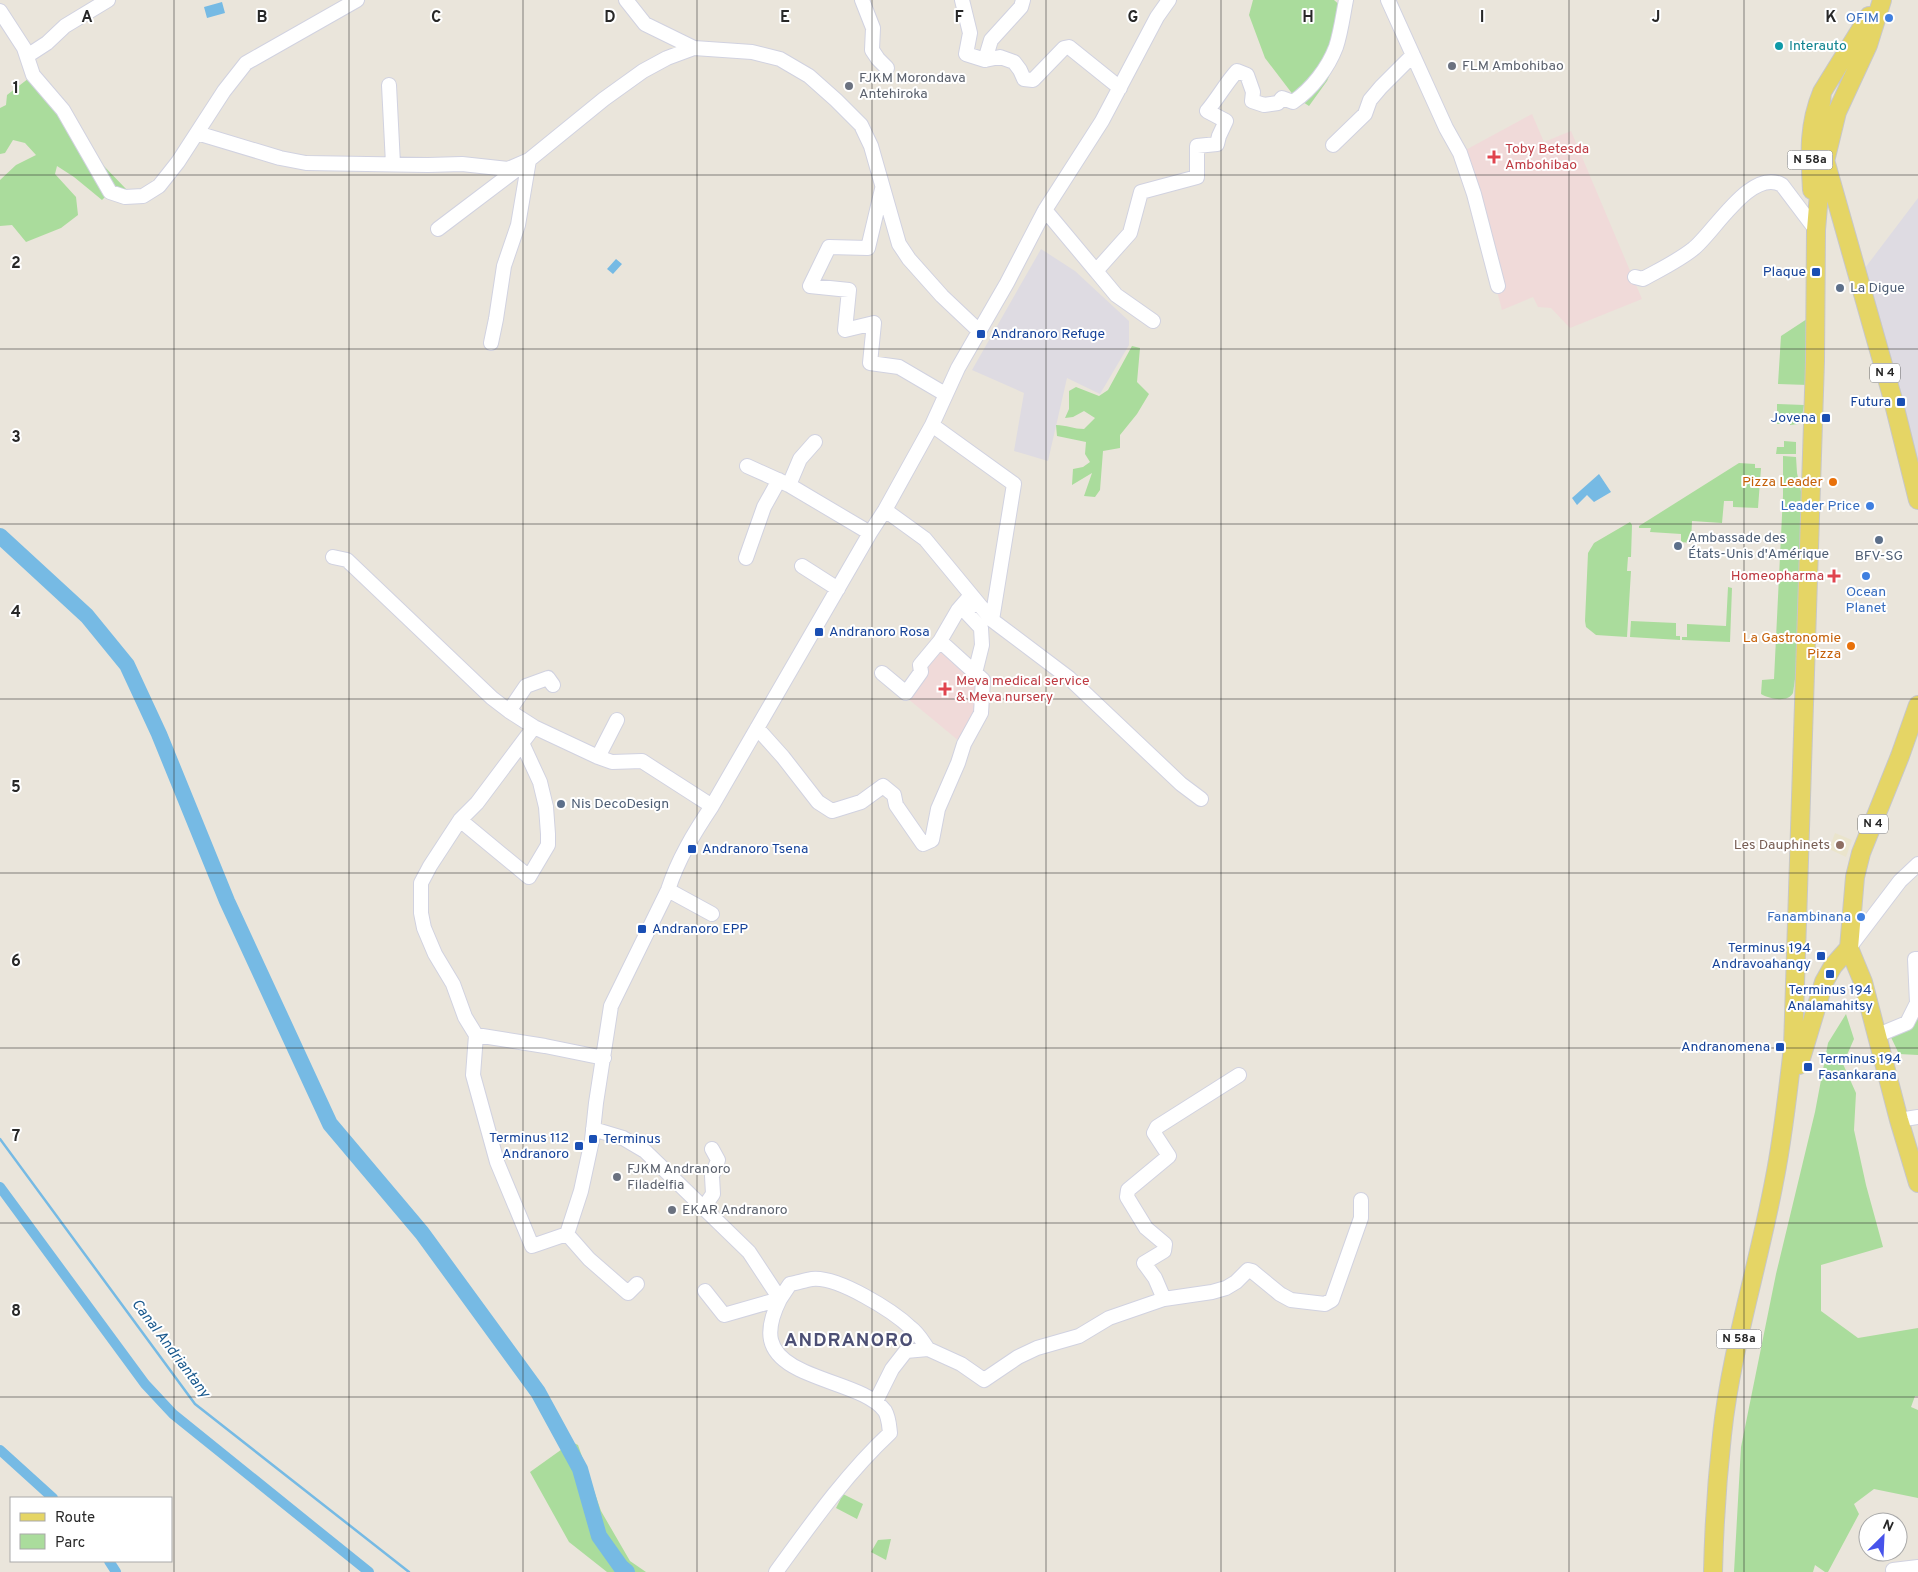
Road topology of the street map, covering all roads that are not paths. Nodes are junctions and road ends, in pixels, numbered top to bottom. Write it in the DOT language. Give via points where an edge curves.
graph roads {
  1 [pos="108,0"];
  2 [pos="357,0"];
  3 [pos="626,0"];
  4 [pos="862,0"];
  5 [pos="962,0"];
  6 [pos="1023,0"];
  7 [pos="1169,0"];
  8 [pos="1346,0"];
  9 [pos="1388,0"];
  10 [pos="1877,0"];
  11 [pos="1882,0"];
  12 [pos="0,11"];
  13 [pos="694,48"];
  14 [pos="27,56"];
  15 [pos="1413,56"];
  16 [pos="984,60"];
  17 [pos="887,68"];
  18 [pos="389,85"];
  19 [pos="1120,88"];
  20 [pos="1822,92"];
  21 [pos="1845,94"];
  22 [pos="198,132"];
  23 [pos="1333,145"];
  24 [pos="529,160"];
  25 [pos="1825,160"];
  26 [pos="394,164"];
  27 [pos="882,188"];
  28 [pos="1045,210"];
  29 [pos="438,229"];
  30 [pos="1816,230"];
  31 [pos="1850,247"];
  32 [pos="1096,271"];
  33 [pos="1635,277"];
  34 [pos="1498,286"];
  35 [pos="1153,321"];
  36 [pos="979,331"];
  37 [pos="490,343"];
  38 [pos="946,394"];
  39 [pos="932,425"];
  40 [pos="815,442"];
  41 [pos="747,466"];
  42 [pos="784,483"];
  43 [pos="1918,500"];
  44 [pos="885,510"];
  45 [pos="870,532"];
  46 [pos="333,557"];
  47 [pos="746,558"];
  48 [pos="802,566"];
  49 [pos="838,589"];
  50 [pos="971,595"];
  51 [pos="992,620"];
  52 [pos="940,642"];
  53 [pos="882,672"];
  54 [pos="975,673"];
  55 [pos="553,685"];
  56 [pos="1918,705"];
  57 [pos="508,711"];
  58 [pos="617,720"];
  59 [pos="534,727"];
  60 [pos="757,728"];
  61 [pos="522,743"];
  62 [pos="598,757"];
  63 [pos="1201,798"];
  64 [pos="712,806"];
  65 [pos="460,820"];
  66 [pos="1918,864"];
  67 [pos="668,890"];
  68 [pos="712,914"];
  69 [pos="1850,948"];
  70 [pos="1918,958"];
  71 [pos="476,1035"];
  72 [pos="1878,1035"];
  73 [pos="604,1058"];
  74 [pos="1239,1075"];
  75 [pos="1786,1108"];
  76 [pos="1918,1118"];
  77 [pos="1899,1120"];
  78 [pos="593,1129"];
  79 [pos="712,1149"];
  80 [pos="1918,1183"];
  81 [pos="1361,1200"];
  82 [pos="704,1208"];
  83 [pos="567,1234"];
  84 [pos="637,1284"];
  85 [pos="705,1291"];
  86 [pos="780,1299"];
  87 [pos="1164,1299"];
  88 [pos="928,1349"];
  89 [pos="876,1401"];
  90 [pos="1918,1567"];
  91 [pos="1892,1570"];
  92 [pos="776,1572"];
  93 [pos="1713,1572"];
  1 -- 14 [label="street" via="65,26"];
  2 -- 22 [label="street" via="246,63"];
  3 -- 13 [label="street" via="645,24"];
  4 -- 17 [label="street" via="873,28 872,50"];
  5 -- 16 [label="street" via="970,33 966,54"];
  6 -- 16 [label="street" via="1021,7 991,40"];
  7 -- 19 [label="street"];
  8 -- 32 [label="street" via="1336,47 1321,75 1304,94 1293,102 1282,98 1278,103 1264,105 1252,101 1253,92 1247,75 1236,71 1207,111 1226,122 1218,144 1197,146 1197,177 1140,192 1130,234"];
  9 -- 15 [label="street"];
  10 -- 20 [label="main road, N 4" via="1860,34"];
  11 -- 21 [label="main road, N 4" via="1868,45"];
  12 -- 14 [label="street"];
  13 -- 24 [label="street" via="643,71"];
  13 -- 27 [label="street" via="762,54 780,59 808,76 861,125 871,146"];
  14 -- 22 [label="street" via="33,75 63,110 110,192 125,197 144,196 159,186"];
  15 -- 23 [label="street" via="1375,94 1364,114"];
  15 -- 34 [label="street" via="1460,153"];
  16 -- 19 [label="street" via="1000,57 1014,62 1024,79 1033,80 1064,48 1069,47"];
  18 -- 26 [label="street"];
  19 -- 28 [label="street"];
  20 -- 25 [label="main road, N 4" via="1820,135"];
  20 -- 30 [label="main road, N 58a" via="1813,118 1810,146"];
  21 -- 25 [label="main road"];
  21 -- 31 [label="main road, N 4" via="1838,131 1837,169"];
  22 -- 26 [label="street" via="280,158 306,162"];
  24 -- 26 [label="street" via="508,169 462,164"];
  24 -- 29 [label="street"];
  24 -- 37 [label="street" via="518,225 504,266"];
  25 -- 30 [label="main road, N 58a"];
  25 -- 31 [label="main road, N 4"];
  27 -- 36 [label="street" via="899,244 909,259"];
  27 -- 38 [label="street" via="868,248 829,247 810,286 849,290 844,330 874,323 870,363 899,368"];
  28 -- 32 [label="street"];
  28 -- 36 [label="street"];
  30 -- 33 [label="street" via="1782,185 1768,181 1743,196 1692,250 1643,279"];
  30 -- 75 [label="main road, N 58a" via="1815,361 1793,1037"];
  31 -- 43 [label="main road, N 4"];
  32 -- 35 [label="street" via="1116,295"];
  36 -- 38 [label="street"];
  38 -- 39 [label="street"];
  39 -- 44 [label="street"];
  39 -- 51 [label="street" via="1014,484"];
  40 -- 42 [label="street"];
  41 -- 42 [label="street"];
  42 -- 45 [label="street"];
  42 -- 47 [label="street" via="764,507"];
  44 -- 45 [label="street"];
  44 -- 50 [label="street" via="925,539"];
  45 -- 49 [label="street"];
  46 -- 57 [label="street" via="347,560"];
  48 -- 49 [label="street"];
  49 -- 60 [label="street"];
  50 -- 51 [label="street"];
  50 -- 52 [label="street" via="958,610"];
  50 -- 54 [label="street" via="972,606 965,611 981,628 982,645"];
  51 -- 63 [label="street" via="1069,678 1181,784"];
  52 -- 53 [label="street" via="920,665 921,672 906,693"];
  52 -- 54 [label="street"];
  54 -- 60 [label="street" via="983,680 981,713 964,744 938,809 932,840 923,844 896,805 894,795 883,786 861,802 832,811 818,802"];
  55 -- 57 [label="street" via="548,678 526,686"];
  56 -- 69 [label="main road, N 4" via="1854,877"];
  57 -- 59 [label="street"];
  58 -- 62 [label="street"];
  59 -- 61 [label="street"];
  59 -- 62 [label="street"];
  60 -- 64 [label="street"];
  61 -- 65 [label="street" via="477,804"];
  61 -- 65 [label="street" via="540,782 548,834 548,845 530,877"];
  62 -- 64 [label="street" via="612,762 642,761"];
  64 -- 67 [label="street" via="687,844"];
  65 -- 71 [label="street" via="421,883 421,913 435,954 453,984 465,1017"];
  66 -- 69 [label="street" via="1900,881"];
  67 -- 68 [label="street"];
  67 -- 73 [label="street" via="611,1006"];
  69 -- 72 [label="main road, N 4"];
  69 -- 75 [label="main road" via="1833,966 1824,982"];
  70 -- 72 [label="street" via="1915,959 1917,1003 1907,1023"];
  71 -- 73 [label="street"];
  71 -- 83 [label="street" via="473,1075 497,1162 532,1246"];
  72 -- 77 [label="main road, N 4"];
  73 -- 78 [label="street"];
  74 -- 87 [label="street" via="1157,1127 1154,1133 1169,1156 1128,1190 1126,1197 1146,1228 1165,1244 1164,1251 1144,1263"];
  75 -- 93 [label="main road, N 58a" via="1722,1434"];
  76 -- 77 [label="street"];
  77 -- 80 [label="main road, N 4"];
  78 -- 82 [label="street" via="623,1138 645,1151"];
  78 -- 83 [label="street" via="581,1191"];
  79 -- 82 [label="street" via="718,1160 712,1176 713,1194"];
  81 -- 87 [label="street" via="1361,1218 1329,1303 1291,1300 1248,1270 1226,1288"];
  82 -- 86 [label="street" via="748,1252"];
  83 -- 84 [label="street" via="589,1259 628,1293"];
  85 -- 86 [label="street" via="724,1315"];
  86 -- 88 [label="street" via="790,1284 814,1278 836,1282 868,1298 912,1328"];
  86 -- 89 [label="street" via="772,1318 770,1338 778,1356 802,1370"];
  87 -- 88 [label="street" via="1109,1318 1079,1336 1037,1348 984,1380 962,1364"];
  88 -- 89 [label="street" via="906,1351 892,1369"];
  89 -- 92 [label="street" via="889,1421 890,1433 867,1454"];
  90 -- 91 [label="street"];
}
